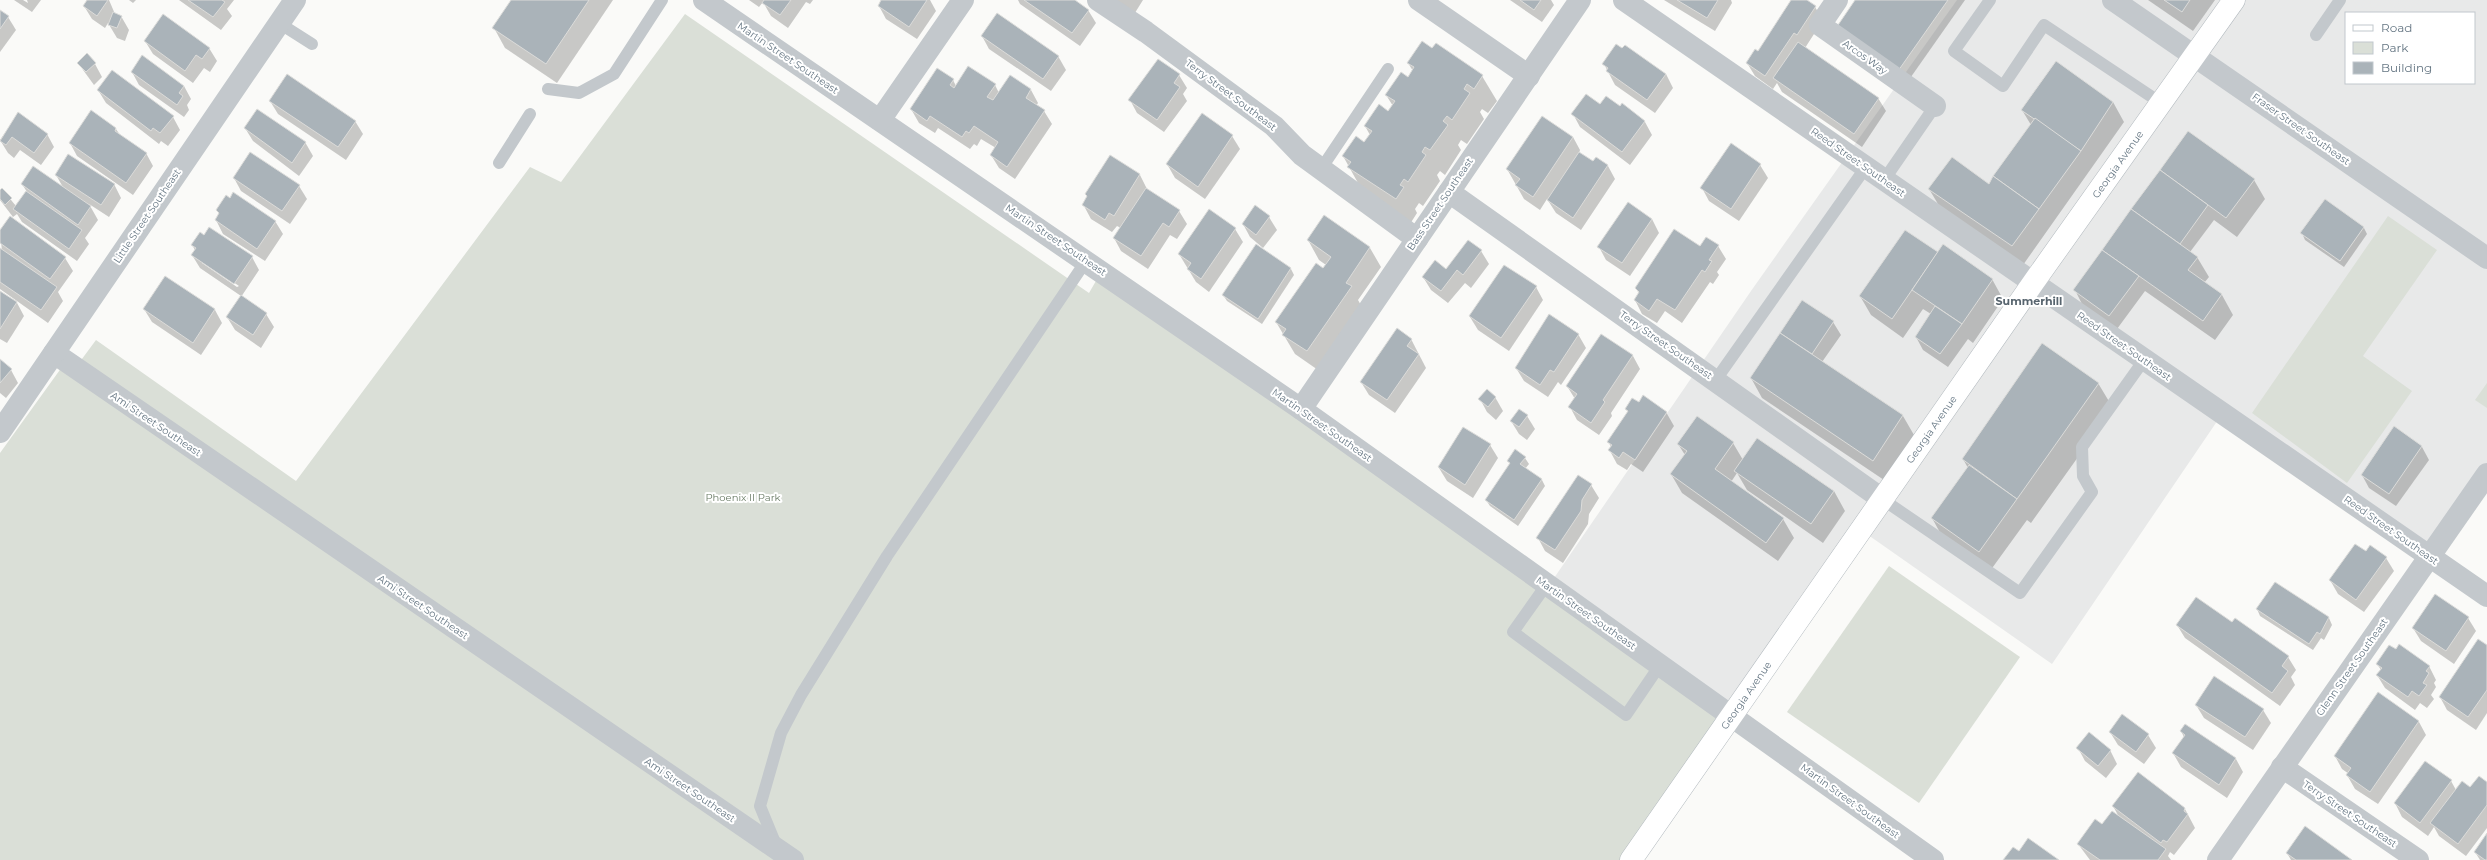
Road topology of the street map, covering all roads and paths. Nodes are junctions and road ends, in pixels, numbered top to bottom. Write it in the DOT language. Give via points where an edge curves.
graph roads {
  1 [pos="295,0"];
  2 [pos="662,0"];
  3 [pos="704,0"];
  4 [pos="963,0"];
  5 [pos="1098,0"];
  6 [pos="1419,0"];
  7 [pos="1580,0"];
  8 [pos="1624,0"];
  9 [pos="1837,0"];
  10 [pos="1990,0"];
  11 [pos="2114,0"];
  12 [pos="2234,0"];
  13 [pos="2340,0"];
  14 [pos="279,23"];
  15 [pos="2316,35"];
  16 [pos="312,44"];
  17 [pos="2195,56"];
  18 [pos="1388,69"];
  19 [pos="1528,76"];
  20 [pos="548,89"];
  21 [pos="2161,103"];
  22 [pos="1934,106"];
  23 [pos="530,114"];
  24 [pos="880,120"];
  25 [pos="499,163"];
  26 [pos="1866,167"];
  27 [pos="1321,169"];
  28 [pos="1884,180"];
  29 [pos="1449,192"];
  30 [pos="1417,238"];
  31 [pos="2487,258"];
  32 [pos="1086,261"];
  33 [pos="2033,282"];
  34 [pos="54,353"];
  35 [pos="2144,360"];
  36 [pos="1716,381"];
  37 [pos="1301,409"];
  38 [pos="0,432"];
  39 [pos="2487,474"];
  40 [pos="1882,499"];
  41 [pos="2429,556"];
  42 [pos="1547,584"];
  43 [pos="2487,596"];
  44 [pos="1660,665"];
  45 [pos="1731,716"];
  46 [pos="2282,767"];
  47 [pos="785,855"];
  48 [pos="1923,857"];
  49 [pos="1631,860"];
  50 [pos="2218,860"];
  51 [pos="2418,860"];
  1 -- 14 [label="street, Little Street Southeast"];
  2 -- 20 [label="lane" via="614,74 579,93"];
  3 -- 24 [label="street, Martin Street Southeast"];
  4 -- 24 [label="street"];
  5 -- 27 [label="street, Terry Street Southeast" via="1274,126 1302,155"];
  6 -- 19 [label="street"];
  7 -- 19 [label="street, Bass Street Southeast"];
  8 -- 26 [label="street, Reed Street Southeast"];
  9 -- 22 [label="street, Arcos Way" via="1820,25"];
  10 -- 21 [label="lane" via="1954,51 2003,86 2044,25"];
  11 -- 17 [label="street, Fraser Street Southeast"];
  12 -- 17 [label="main road, Georgia Avenue"];
  13 -- 15 [label="lane"];
  14 -- 16 [label="lane"];
  14 -- 34 [label="street, Little Street Southeast"];
  17 -- 21 [label="main road, Georgia Avenue"];
  17 -- 31 [label="street, Fraser Street Southeast"];
  18 -- 27 [label="lane"];
  19 -- 29 [label="street, Bass Street Southeast"];
  21 -- 33 [label="main road, Georgia Avenue"];
  22 -- 28 [label="lane"];
  23 -- 25 [label="lane"];
  24 -- 32 [label="street, Martin Street Southeast"];
  26 -- 28 [label="street, Reed Street Southeast"];
  26 -- 36 [label="lane"];
  27 -- 30 [label="street, Terry Street Southeast"];
  28 -- 33 [label="street, Reed Street Southeast"];
  29 -- 30 [label="street, Bass Street Southeast"];
  29 -- 36 [label="street, Terry Street Southeast"];
  30 -- 37 [label="street, Bass Street Southeast"];
  32 -- 37 [label="street, Martin Street Southeast"];
  32 -- 47 [label="lane" via="896,544 801,695 782,733 760,806"];
  33 -- 35 [label="street, Reed Street Southeast"];
  33 -- 40 [label="main road, Georgia Avenue"];
  34 -- 38 [label="street, Little Street Southeast"];
  34 -- 47 [label="street, Ami Street Southeast"];
  35 -- 40 [label="lane" via="2082,448 2083,476 2092,492 2020,593"];
  35 -- 41 [label="street, Reed Street Southeast"];
  36 -- 40 [label="street, Terry Street Southeast"];
  37 -- 42 [label="street, Martin Street Southeast"];
  39 -- 41 [label="street, Glenn Street Southeast"];
  40 -- 45 [label="main road, Georgia Avenue"];
  41 -- 43 [label="street, Reed Street Southeast"];
  41 -- 46 [label="street, Glenn Street Southeast"];
  42 -- 44 [label="street, Martin Street Southeast"];
  42 -- 44 [label="lane" via="1513,632 1626,715"];
  44 -- 45 [label="street, Martin Street Southeast"];
  45 -- 48 [label="street, Martin Street Southeast"];
  45 -- 49 [label="main road, Georgia Avenue"];
  46 -- 50 [label="street, Glenn Street Southeast"];
  46 -- 51 [label="street, Terry Street Southeast"];
}
